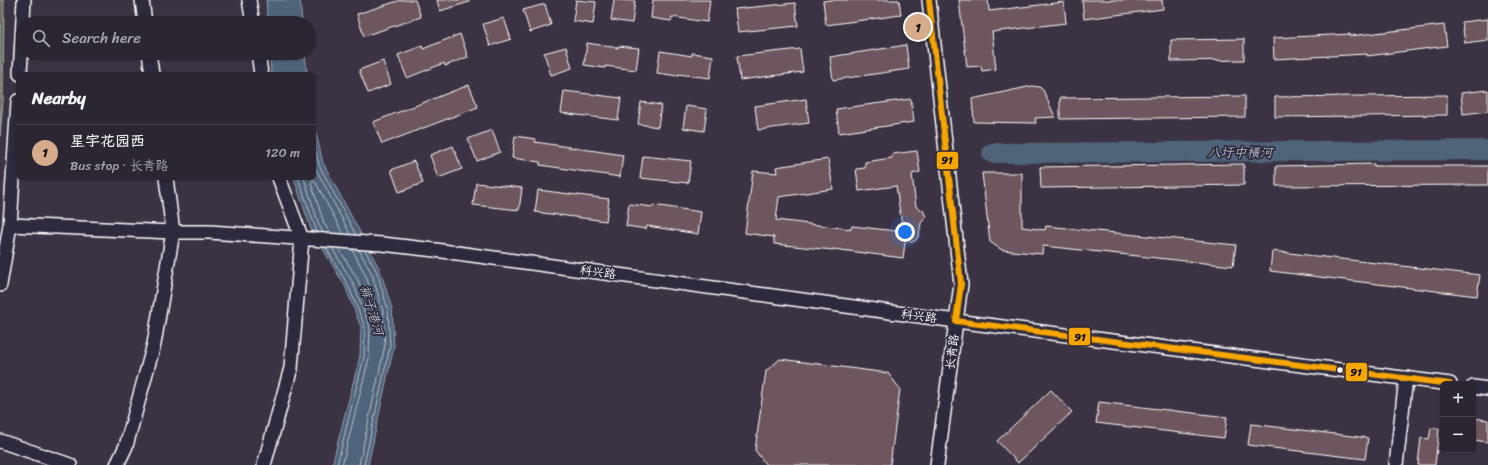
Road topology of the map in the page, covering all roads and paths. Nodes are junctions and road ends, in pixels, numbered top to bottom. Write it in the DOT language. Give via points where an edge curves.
graph roads {
  1 [pos="24,0"];
  2 [pos="142,0"];
  3 [pos="249,0"];
  4 [pos="929,0"];
  5 [pos="23,16"];
  6 [pos="145,16"];
  7 [pos="252,16"];
  8 [pos="21,60"];
  9 [pos="150,60"];
  10 [pos="259,60"];
  11 [pos="20,72"];
  12 [pos="152,72"];
  13 [pos="261,72"];
  14 [pos="16,132"];
  15 [pos="166,180"];
  16 [pos="280,180"];
  17 [pos="10,225"];
  18 [pos="173,232"];
  19 [pos="307,239"];
  20 [pos="0,285"];
  21 [pos="956,321"];
  22 [pos="1406,378"];
  23 [pos="1440,383"];
  24 [pos="1476,387"];
  25 [pos="1488,389"];
  26 [pos="0,441"];
  27 [pos="70,465"];
  28 [pos="117,465"];
  29 [pos="264,465"];
  30 [pos="938,465"];
  31 [pos="1396,465"];
  1 -- 5 [label="street"];
  2 -- 6 [label="street"];
  3 -- 7 [label="street"];
  4 -- 21 [label="street, 长青路" via="961,284"];
  8 -- 11 [label="street"];
  9 -- 12 [label="street"];
  10 -- 13 [label="street"];
  14 -- 17 [label="street"];
  15 -- 18 [label="street"];
  16 -- 19 [label="street"];
  17 -- 18 [label="street, 科兴路"];
  17 -- 20 [label="street"];
  18 -- 19 [label="street, 科兴路"];
  18 -- 28 [label="street" via="154,344 126,446"];
  19 -- 21 [label="street, 科兴路" via="435,250"];
  19 -- 29 [label="street" via="291,368"];
  21 -- 22 [label="street, 科兴路"];
  21 -- 30 [label="street, 长青路"];
  22 -- 23 [label="street, 科兴路"];
  22 -- 31 [label="street"];
  24 -- 25 [label="street"];
  26 -- 27 [label="street"];
}
